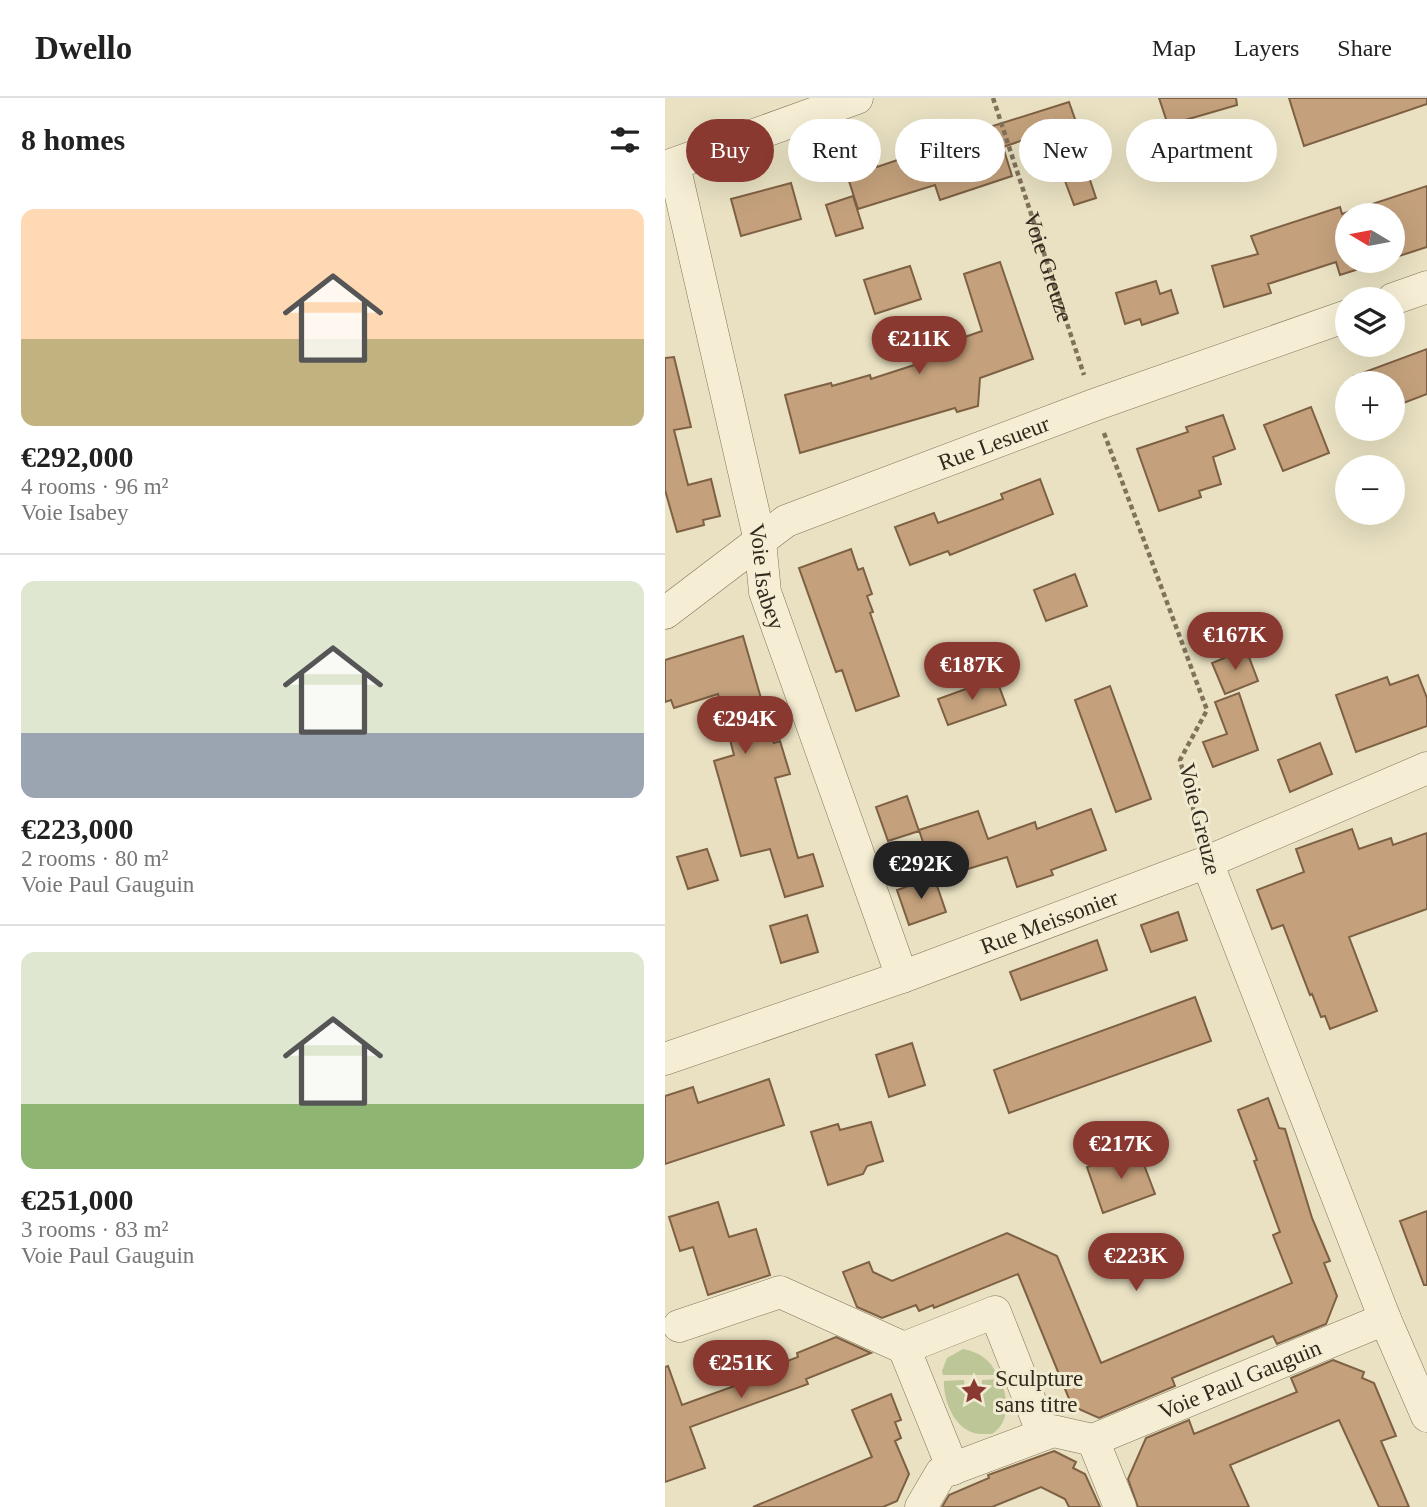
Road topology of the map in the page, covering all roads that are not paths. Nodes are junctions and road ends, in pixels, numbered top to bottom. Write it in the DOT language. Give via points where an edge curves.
graph roads {
  1 [pos="857,98"];
  2 [pos="669,166"];
  3 [pos="1427,288"];
  4 [pos="1405,295"];
  5 [pos="1335,320"];
  6 [pos="760,541"];
  7 [pos="665,613"];
  8 [pos="1427,768"];
  9 [pos="1207,862"];
  10 [pos="902,976"];
  11 [pos="665,1059"];
  12 [pos="1385,1319"];
  13 [pos="679,1326"];
  14 [pos="904,1348"];
  15 [pos="1427,1416"];
  16 [pos="1043,1434"];
  17 [pos="1093,1440"];
  18 [pos="953,1469"];
  19 [pos="921,1507"];
  20 [pos="1120,1507"];
  1 -- 2 [label="street"];
  2 -- 6 [label="street, Voie Isabey"];
  3 -- 4 [label="street"];
  5 -- 6 [label="street, Rue Lesueur" via="1094,405 786,522"];
  6 -- 7 [label="street, Rue Lesueur"];
  6 -- 10 [label="street, Voie Isabey" via="765,592"];
  8 -- 9 [label="street, Rue Meissonier"];
  9 -- 10 [label="street, Rue Meissonier"];
  9 -- 12 [label="street, Voie Greuze"];
  10 -- 11 [label="street, Rue Meissonier"];
  12 -- 15 [label="street, Voie Greuze"];
  12 -- 17 [label="street, Voie Paul Gauguin"];
  13 -- 14 [label="street" via="780,1292"];
  14 -- 16 [label="street" via="995,1312"];
  14 -- 18 [label="street"];
  16 -- 17 [label="street" via="1053,1431"];
  16 -- 18 [label="street"];
  17 -- 20 [label="street"];
  18 -- 19 [label="street" via="941,1473"];
}
